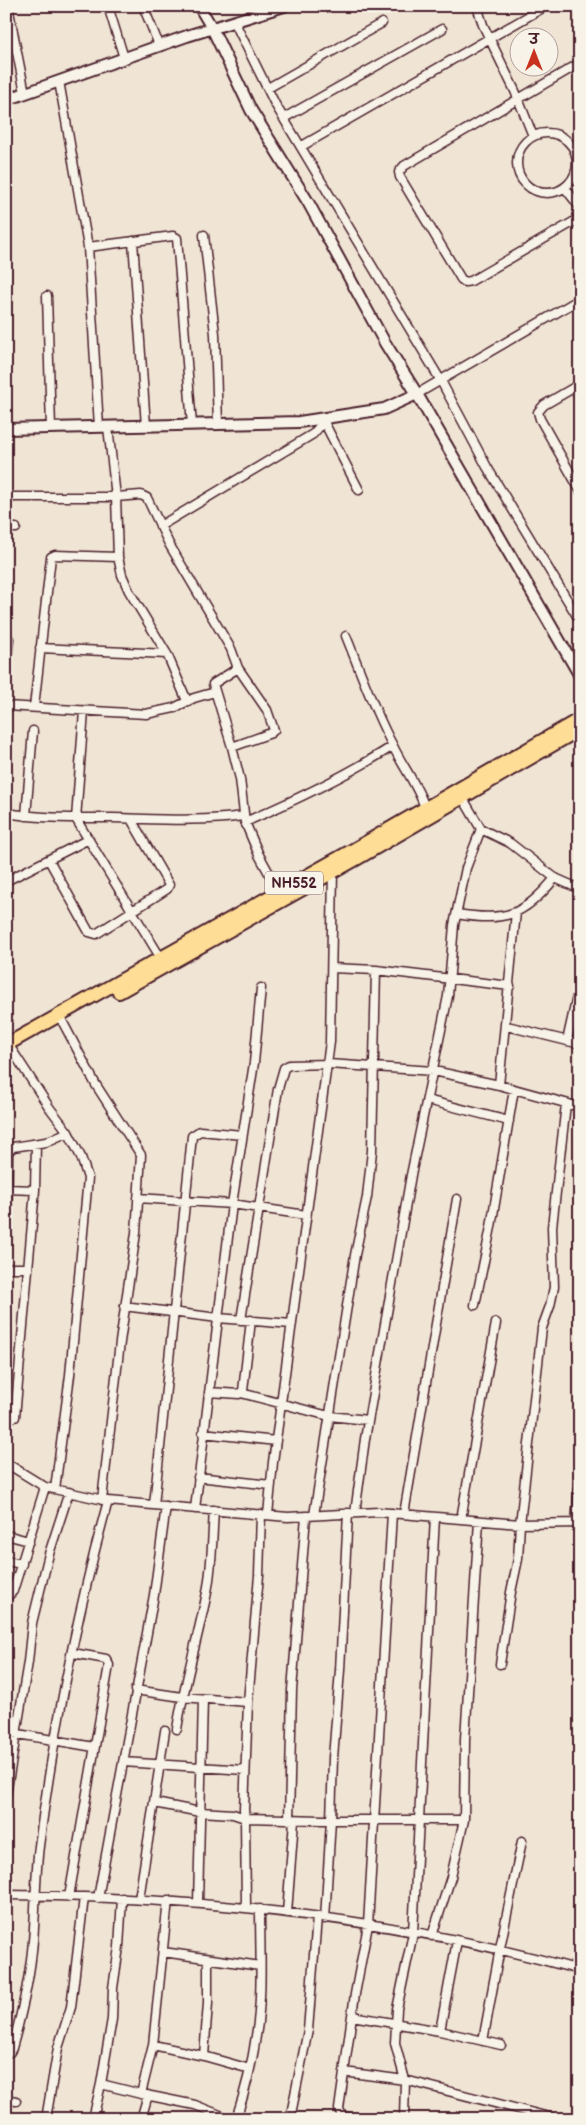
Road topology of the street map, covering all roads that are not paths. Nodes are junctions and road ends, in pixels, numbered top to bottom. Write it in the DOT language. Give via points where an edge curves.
graph roads {
  1 [pos="8,6"];
  2 [pos="108,6"];
  3 [pos="143,6"];
  4 [pos="198,6"];
  5 [pos="284,6"];
  6 [pos="477,6"];
  7 [pos="546,6"];
  8 [pos="234,21"];
  9 [pos="382,23"];
  10 [pos="212,28"];
  11 [pos="442,29"];
  12 [pos="490,39"];
  13 [pos="159,45"];
  14 [pos="124,58"];
  15 [pos="580,63"];
  16 [pos="59,81"];
  17 [pos="268,88"];
  18 [pos="25,93"];
  19 [pos="6,100"];
  20 [pos="519,100"];
  21 [pos="284,118"];
  22 [pos="533,136"];
  23 [pos="302,146"];
  24 [pos="565,188"];
  25 [pos="580,207"];
  26 [pos="580,218"];
  27 [pos="204,235"];
  28 [pos="132,241"];
  29 [pos="88,247"];
  30 [pos="46,296"];
  31 [pos="580,299"];
  32 [pos="441,381"];
  33 [pos="580,384"];
  34 [pos="417,394"];
  35 [pos="325,420"];
  36 [pos="218,424"];
  37 [pos="192,425"];
  38 [pos="146,426"];
  39 [pos="104,427"];
  40 [pos="51,428"];
  41 [pos="6,429"];
  42 [pos="359,490"];
  43 [pos="580,490"];
  44 [pos="6,497"];
  45 [pos="116,497"];
  46 [pos="160,526"];
  47 [pos="6,528"];
  48 [pos="16,528"];
  49 [pos="118,557"];
  50 [pos="580,621"];
  51 [pos="6,634"];
  52 [pos="346,636"];
  53 [pos="40,648"];
  54 [pos="167,654"];
  55 [pos="6,667"];
  56 [pos="238,668"];
  57 [pos="580,676"];
  58 [pos="215,692"];
  59 [pos="187,701"];
  60 [pos="6,706"];
  61 [pos="34,707"];
  62 [pos="84,711"];
  63 [pos="580,719"];
  64 [pos="580,730"];
  65 [pos="33,731"];
  66 [pos="392,746"];
  67 [pos="232,747"];
  68 [pos="460,793"];
  69 [pos="425,808"];
  70 [pos="6,813"];
  71 [pos="26,816"];
  72 [pos="76,819"];
  73 [pos="131,819"];
  74 [pos="244,819"];
  75 [pos="481,829"];
  76 [pos="89,839"];
  77 [pos="49,860"];
  78 [pos="331,868"];
  79 [pos="555,878"];
  80 [pos="6,881"];
  81 [pos="580,889"];
  82 [pos="282,895"];
  83 [pos="132,910"];
  84 [pos="516,912"];
  85 [pos="456,914"];
  86 [pos="163,962"];
  87 [pos="332,968"];
  88 [pos="376,970"];
  89 [pos="450,980"];
  90 [pos="580,983"];
  91 [pos="510,986"];
  92 [pos="262,988"];
  93 [pos="61,1019"];
  94 [pos="507,1026"];
  95 [pos="567,1041"];
  96 [pos="580,1044"];
  97 [pos="8,1049"];
  98 [pos="328,1064"];
  99 [pos="373,1068"];
  100 [pos="434,1071"];
  101 [pos="500,1085"];
  102 [pos="514,1089"];
  103 [pos="427,1100"];
  104 [pos="566,1104"];
  105 [pos="580,1107"];
  106 [pos="509,1121"];
  107 [pos="68,1132"];
  108 [pos="242,1135"];
  109 [pos="36,1144"];
  110 [pos="7,1189"];
  111 [pos="35,1190"];
  112 [pos="138,1198"];
  113 [pos="457,1199"];
  114 [pos="186,1201"];
  115 [pos="232,1204"];
  116 [pos="259,1208"];
  117 [pos="306,1215"];
  118 [pos="7,1235"];
  119 [pos="6,1268"];
  120 [pos="28,1268"];
  121 [pos="475,1305"];
  122 [pos="124,1306"];
  123 [pos="175,1312"];
  124 [pos="218,1318"];
  125 [pos="242,1320"];
  126 [pos="251,1320"];
  127 [pos="292,1324"];
  128 [pos="496,1324"];
  129 [pos="209,1392"];
  130 [pos="241,1393"];
  131 [pos="282,1405"];
  132 [pos="330,1416"];
  133 [pos="15,1417"];
  134 [pos="368,1420"];
  135 [pos="203,1433"];
  136 [pos="276,1441"];
  137 [pos="6,1463"];
  138 [pos="580,1474"];
  139 [pos="198,1477"];
  140 [pos="271,1485"];
  141 [pos="45,1487"];
  142 [pos="55,1489"];
  143 [pos="69,1492"];
  144 [pos="105,1500"];
  145 [pos="154,1504"];
  146 [pos="166,1506"];
  147 [pos="195,1508"];
  148 [pos="214,1510"];
  149 [pos="352,1513"];
  150 [pos="392,1513"];
  151 [pos="404,1514"];
  152 [pos="265,1515"];
  153 [pos="314,1515"];
  154 [pos="306,1516"];
  155 [pos="435,1517"];
  156 [pos="461,1519"];
  157 [pos="478,1521"];
  158 [pos="578,1523"];
  159 [pos="520,1524"];
  160 [pos="6,1536"];
  161 [pos="29,1540"];
  162 [pos="6,1561"];
  163 [pos="22,1564"];
  164 [pos="6,1594"];
  165 [pos="73,1653"];
  166 [pos="500,1664"];
  167 [pos="135,1690"];
  168 [pos="182,1697"];
  169 [pos="203,1699"];
  170 [pos="248,1702"];
  171 [pos="177,1729"];
  172 [pos="165,1731"];
  173 [pos="6,1732"];
  174 [pos="17,1734"];
  175 [pos="56,1740"];
  176 [pos="94,1747"];
  177 [pos="123,1762"];
  178 [pos="160,1765"];
  179 [pos="201,1768"];
  180 [pos="245,1770"];
  181 [pos="6,1795"];
  182 [pos="155,1803"];
  183 [pos="200,1812"];
  184 [pos="245,1818"];
  185 [pos="374,1819"];
  186 [pos="419,1819"];
  187 [pos="291,1820"];
  188 [pos="331,1820"];
  189 [pos="464,1820"];
  190 [pos="522,1841"];
  191 [pos="6,1895"];
  192 [pos="35,1896"];
  193 [pos="69,1897"];
  194 [pos="84,1897"];
  195 [pos="98,1898"];
  196 [pos="122,1898"];
  197 [pos="139,1899"];
  198 [pos="168,1900"];
  199 [pos="198,1903"];
  200 [pos="246,1908"];
  201 [pos="260,1909"];
  202 [pos="287,1913"];
  203 [pos="321,1918"];
  204 [pos="368,1925"];
  205 [pos="413,1933"];
  206 [pos="432,1936"];
  207 [pos="457,1941"];
  208 [pos="500,1948"];
  209 [pos="163,1952"];
  210 [pos="208,1960"];
  211 [pos="260,1966"];
  212 [pos="580,1970"];
  213 [pos="352,2016"];
  214 [pos="396,2023"];
  215 [pos="440,2032"];
  216 [pos="483,2041"];
  217 [pos="153,2045"];
  218 [pos="501,2045"];
  219 [pos="6,2053"];
  220 [pos="204,2056"];
  221 [pos="250,2069"];
  222 [pos="344,2072"];
  223 [pos="405,2080"];
  224 [pos="101,2084"];
  225 [pos="144,2094"];
  226 [pos="6,2098"];
  227 [pos="16,2101"];
  228 [pos="46,2119"];
  229 [pos="93,2119"];
  230 [pos="141,2119"];
  231 [pos="230,2119"];
  232 [pos="236,2119"];
  233 [pos="290,2119"];
  234 [pos="356,2119"];
  235 [pos="404,2119"];
  236 [pos="556,2119"];
  1 -- 18 [label="street"];
  2 -- 14 [label="street"];
  3 -- 13 [label="street"];
  4 -- 10 [label="street"];
  5 -- 8 [label="street"];
  6 -- 12 [label="street"];
  7 -- 12 [label="street"];
  8 -- 10 [label="street"];
  8 -- 17 [label="street"];
  9 -- 17 [label="street"];
  10 -- 13 [label="street"];
  10 -- 34 [label="street" via="251,110 308,202 385,343"];
  11 -- 21 [label="street"];
  12 -- 20 [label="street"];
  12 -- 23 [label="street"];
  13 -- 14 [label="street"];
  14 -- 16 [label="street"];
  15 -- 20 [label="street"];
  16 -- 18 [label="street"];
  16 -- 29 [label="street"];
  17 -- 21 [label="street"];
  18 -- 19 [label="street"];
  20 -- 22 [label="street"];
  20 -- 26 [label="street" via="404,166 399,172 400,177 465,282"];
  21 -- 23 [label="street"];
  22 -- 24 [label="street" via="553,133 562,136 573,147 578,161 577,171"];
  22 -- 24 [label="street" via="521,147 518,155 516,163 521,179 533,190 550,194"];
  23 -- 32 [label="street"];
  24 -- 25 [label="street"];
  27 -- 36 [label="street" via="216,334"];
  28 -- 29 [label="street"];
  28 -- 37 [label="street" via="173,236 178,242"];
  28 -- 38 [label="street"];
  29 -- 39 [label="street"];
  30 -- 40 [label="street"];
  31 -- 32 [label="street"];
  32 -- 34 [label="street"];
  32 -- 50 [label="street" via="487,467"];
  33 -- 43 [label="street" via="538,412"];
  34 -- 35 [label="street" via="384,409"];
  34 -- 57 [label="street"];
  35 -- 36 [label="street"];
  35 -- 42 [label="street"];
  35 -- 46 [label="street" via="313,434"];
  36 -- 37 [label="street"];
  37 -- 38 [label="street"];
  38 -- 39 [label="street"];
  39 -- 40 [label="street"];
  39 -- 45 [label="street"];
  40 -- 41 [label="street"];
  44 -- 45 [label="street"];
  45 -- 46 [label="street" via="144,496"];
  45 -- 49 [label="street"];
  46 -- 56 [label="street" via="231,649"];
  47 -- 48 [label="street"];
  49 -- 53 [label="street" via="51,557"];
  49 -- 54 [label="street" via="130,591"];
  51 -- 55 [label="street" via="9,639"];
  52 -- 66 [label="street"];
  53 -- 54 [label="street"];
  53 -- 61 [label="street"];
  54 -- 59 [label="street"];
  56 -- 58 [label="street" via="213,684"];
  56 -- 67 [label="street" via="267,710 274,730"];
  58 -- 59 [label="street"];
  58 -- 67 [label="street"];
  59 -- 62 [label="street" via="174,708 146,714"];
  60 -- 61 [label="street"];
  61 -- 62 [label="street"];
  62 -- 72 [label="street"];
  63 -- 68 [label="highway, NH552"];
  64 -- 68 [label="highway, NH552"];
  65 -- 71 [label="street"];
  66 -- 69 [label="street" via="422,797"];
  66 -- 74 [label="street" via="291,802"];
  67 -- 74 [label="street" via="240,779"];
  68 -- 69 [label="highway, NH552"];
  68 -- 75 [label="street"];
  68 -- 78 [label="highway, NH552"];
  69 -- 78 [label="highway, NH552"];
  70 -- 71 [label="street"];
  71 -- 72 [label="street"];
  72 -- 73 [label="street"];
  72 -- 76 [label="street"];
  73 -- 74 [label="street"];
  73 -- 83 [label="street" via="169,885"];
  74 -- 82 [label="street" via="259,855"];
  75 -- 79 [label="street" via="510,843"];
  75 -- 85 [label="street" via="466,868"];
  76 -- 77 [label="street"];
  76 -- 83 [label="street"];
  77 -- 80 [label="street"];
  77 -- 83 [label="street" via="93,935"];
  78 -- 82 [label="highway, NH552"];
  78 -- 87 [label="street"];
  79 -- 81 [label="street"];
  79 -- 84 [label="street" via="540,896"];
  82 -- 86 [label="highway, NH552"];
  83 -- 86 [label="street"];
  84 -- 85 [label="street" via="500,917"];
  84 -- 91 [label="street"];
  85 -- 89 [label="street"];
  86 -- 93 [label="highway, NH552"];
  87 -- 88 [label="street"];
  87 -- 98 [label="street"];
  88 -- 89 [label="street"];
  88 -- 99 [label="street"];
  89 -- 91 [label="street"];
  89 -- 100 [label="street"];
  90 -- 95 [label="street"];
  91 -- 94 [label="street"];
  92 -- 108 [label="street"];
  93 -- 97 [label="highway, NH552"];
  93 -- 112 [label="street" via="96,1086 141,1155"];
  94 -- 95 [label="street"];
  94 -- 101 [label="street"];
  95 -- 96 [label="street"];
  97 -- 107 [label="street"];
  98 -- 99 [label="street"];
  98 -- 116 [label="street" via="289,1065 281,1073"];
  98 -- 117 [label="street"];
  99 -- 100 [label="street"];
  99 -- 132 [label="street" via="372,1151 367,1197"];
  100 -- 101 [label="street"];
  100 -- 103 [label="street"];
  101 -- 102 [label="street"];
  102 -- 104 [label="street"];
  102 -- 106 [label="street"];
  103 -- 106 [label="street"];
  103 -- 134 [label="street"];
  104 -- 105 [label="street"];
  104 -- 159 [label="street" via="552,1227 554,1287 542,1328"];
  106 -- 121 [label="street"];
  107 -- 109 [label="street"];
  107 -- 142 [label="street" via="88,1178 70,1375"];
  108 -- 114 [label="street" via="200,1131 192,1136"];
  108 -- 115 [label="street"];
  109 -- 110 [label="street" via="8,1152"];
  109 -- 111 [label="street"];
  110 -- 111 [label="street"];
  110 -- 118 [label="street"];
  111 -- 120 [label="street"];
  112 -- 114 [label="street"];
  112 -- 122 [label="street" via="136,1233"];
  113 -- 151 [label="street"];
  114 -- 115 [label="street"];
  114 -- 123 [label="street"];
  115 -- 116 [label="street"];
  115 -- 124 [label="street"];
  116 -- 117 [label="street"];
  116 -- 125 [label="street"];
  117 -- 127 [label="street"];
  119 -- 120 [label="street"];
  120 -- 133 [label="street"];
  122 -- 123 [label="street"];
  122 -- 144 [label="street"];
  123 -- 124 [label="street"];
  123 -- 145 [label="street"];
  124 -- 125 [label="street"];
  124 -- 129 [label="street"];
  125 -- 126 [label="street"];
  126 -- 127 [label="street"];
  126 -- 130 [label="street" via="244,1391"];
  127 -- 131 [label="street"];
  128 -- 156 [label="street"];
  129 -- 130 [label="street"];
  129 -- 135 [label="street"];
  130 -- 131 [label="street"];
  131 -- 132 [label="street"];
  131 -- 136 [label="street"];
  132 -- 134 [label="street"];
  132 -- 153 [label="street"];
  134 -- 149 [label="street"];
  135 -- 136 [label="street"];
  135 -- 139 [label="street"];
  136 -- 140 [label="street"];
  137 -- 141 [label="street"];
  138 -- 158 [label="street"];
  139 -- 140 [label="street"];
  139 -- 147 [label="street"];
  140 -- 152 [label="street"];
  141 -- 142 [label="street"];
  141 -- 161 [label="street"];
  142 -- 143 [label="street"];
  143 -- 144 [label="street"];
  143 -- 174 [label="street" via="32,1623"];
  144 -- 145 [label="street"];
  144 -- 165 [label="street"];
  145 -- 146 [label="street"];
  146 -- 147 [label="street"];
  146 -- 167 [label="street" via="154,1595"];
  147 -- 148 [label="street"];
  148 -- 152 [label="street"];
  148 -- 168 [label="street" via="212,1556 205,1600"];
  149 -- 150 [label="street"];
  149 -- 153 [label="street"];
  149 -- 188 [label="street"];
  150 -- 151 [label="street"];
  150 -- 185 [label="street"];
  151 -- 155 [label="street"];
  152 -- 154 [label="street"];
  152 -- 170 [label="street"];
  153 -- 154 [label="street"];
  154 -- 187 [label="street" via="292,1690"];
  155 -- 156 [label="street"];
  155 -- 186 [label="street"];
  156 -- 157 [label="street"];
  157 -- 159 [label="street"];
  157 -- 189 [label="street" via="465,1739"];
  158 -- 159 [label="street"];
  159 -- 166 [label="street" via="518,1564"];
  160 -- 161 [label="street"];
  161 -- 163 [label="street"];
  162 -- 163 [label="street"];
  163 -- 164 [label="street" via="13,1591"];
  165 -- 175 [label="street"];
  165 -- 176 [label="street" via="106,1659 110,1665"];
  167 -- 168 [label="street"];
  167 -- 177 [label="street"];
  168 -- 169 [label="street"];
  168 -- 171 [label="street"];
  169 -- 170 [label="street"];
  169 -- 179 [label="street"];
  170 -- 180 [label="street"];
  172 -- 178 [label="street"];
  173 -- 174 [label="street"];
  174 -- 175 [label="street"];
  174 -- 181 [label="street"];
  175 -- 176 [label="street"];
  175 -- 192 [label="street" via="39,1846"];
  176 -- 193 [label="street"];
  177 -- 178 [label="street"];
  177 -- 195 [label="street"];
  178 -- 179 [label="street"];
  178 -- 182 [label="street"];
  179 -- 180 [label="street"];
  179 -- 183 [label="street"];
  180 -- 184 [label="street"];
  182 -- 183 [label="street"];
  182 -- 197 [label="street"];
  183 -- 184 [label="street"];
  183 -- 199 [label="street"];
  184 -- 187 [label="street"];
  184 -- 200 [label="street"];
  185 -- 186 [label="street"];
  185 -- 188 [label="street"];
  185 -- 204 [label="street"];
  186 -- 189 [label="street"];
  186 -- 205 [label="street"];
  187 -- 188 [label="street"];
  187 -- 202 [label="street"];
  188 -- 203 [label="street"];
  189 -- 206 [label="street"];
  190 -- 208 [label="street"];
  191 -- 192 [label="street"];
  192 -- 193 [label="street"];
  192 -- 219 [label="street" via="33,1941 24,2003 12,2048"];
  193 -- 194 [label="street"];
  194 -- 195 [label="street"];
  194 -- 228 [label="street" via="71,2007 58,2048"];
  195 -- 196 [label="street"];
  196 -- 197 [label="street"];
  196 -- 224 [label="street" via="112,2019"];
  197 -- 198 [label="street"];
  198 -- 199 [label="street"];
  198 -- 209 [label="street"];
  199 -- 200 [label="street"];
  200 -- 201 [label="street"];
  201 -- 202 [label="street"];
  201 -- 211 [label="street"];
  202 -- 203 [label="street"];
  203 -- 204 [label="street"];
  203 -- 233 [label="street" via="308,2030"];
  204 -- 205 [label="street"];
  204 -- 213 [label="street"];
  205 -- 206 [label="street"];
  205 -- 214 [label="street"];
  206 -- 207 [label="street"];
  207 -- 208 [label="street"];
  207 -- 215 [label="street"];
  208 -- 212 [label="street"];
  208 -- 216 [label="street"];
  209 -- 210 [label="street"];
  209 -- 217 [label="street"];
  210 -- 211 [label="street"];
  210 -- 220 [label="street"];
  211 -- 221 [label="street" via="257,2035"];
  213 -- 214 [label="street"];
  213 -- 222 [label="street"];
  214 -- 215 [label="street"];
  214 -- 223 [label="street" via="395,2043"];
  215 -- 216 [label="street"];
  216 -- 218 [label="street"];
  217 -- 220 [label="street"];
  217 -- 225 [label="street"];
  220 -- 221 [label="street"];
  221 -- 232 [label="street"];
  222 -- 223 [label="street"];
  222 -- 234 [label="street" via="340,2114"];
  223 -- 235 [label="street"];
  223 -- 236 [label="street"];
  224 -- 225 [label="street"];
  224 -- 229 [label="street"];
  225 -- 230 [label="street"];
  225 -- 231 [label="street" via="195,2105"];
  226 -- 227 [label="street"];
}
